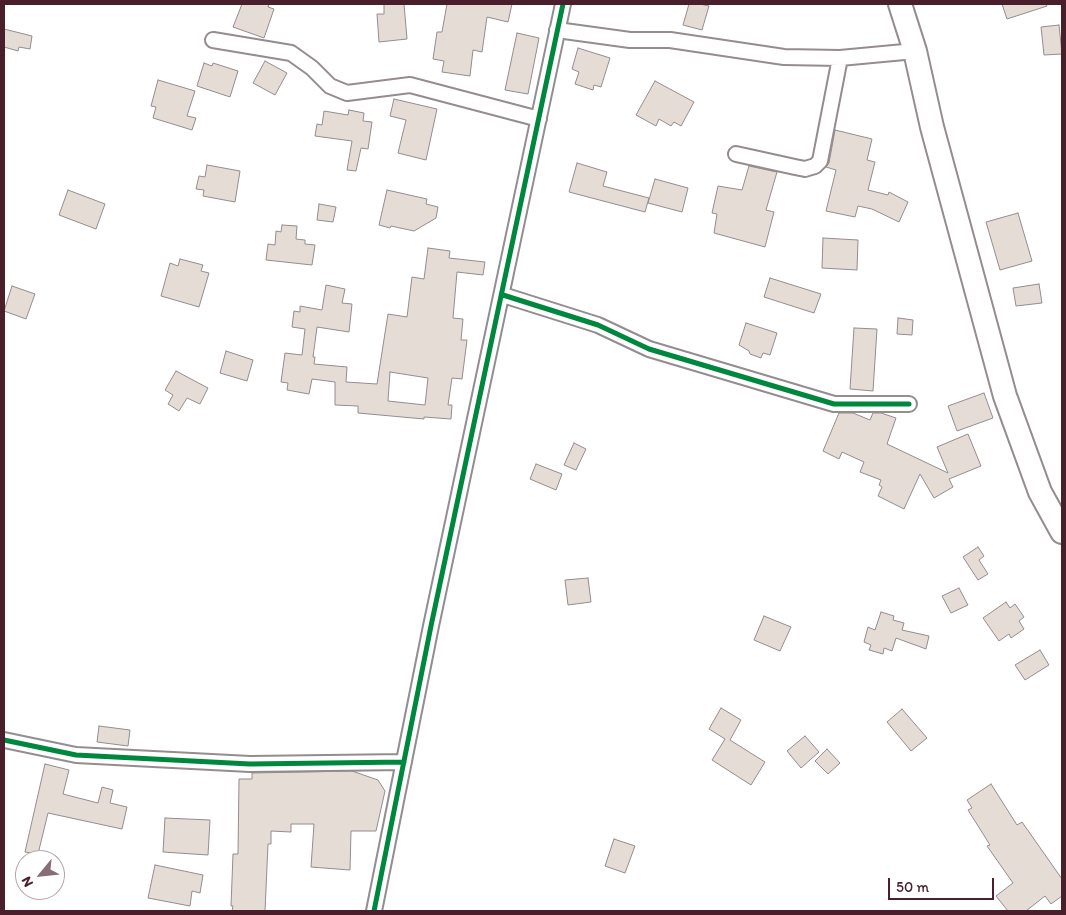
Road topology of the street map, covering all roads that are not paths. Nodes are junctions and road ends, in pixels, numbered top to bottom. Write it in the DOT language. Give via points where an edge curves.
graph roads {
  1 [pos="563,4"];
  2 [pos="900,4"];
  3 [pos="558,30"];
  4 [pos="213,40"];
  5 [pos="915,51"];
  6 [pos="840,58"];
  7 [pos="539,119"];
  8 [pos="736,154"];
  9 [pos="502,295"];
  10 [pos="909,404"];
  11 [pos="1062,532"];
  12 [pos="4,740"];
  13 [pos="404,762"];
  14 [pos="374,911"];
  1 -- 3 [label="street"];
  2 -- 5 [label="main road"];
  3 -- 6 [label="street" via="630,40 670,40 784,57"];
  3 -- 7 [label="street"];
  4 -- 7 [label="street" via="291,53 330,86 347,93 410,85"];
  5 -- 6 [label="street"];
  5 -- 11 [label="main road" via="934,136 1005,396 1040,492"];
  6 -- 8 [label="street" via="820,161 815,166 805,169"];
  7 -- 9 [label="street"];
  9 -- 10 [label="street" via="598,325 649,349 834,404"];
  9 -- 13 [label="street"];
  12 -- 13 [label="street" via="76,755 250,764"];
  13 -- 14 [label="street"];
}
